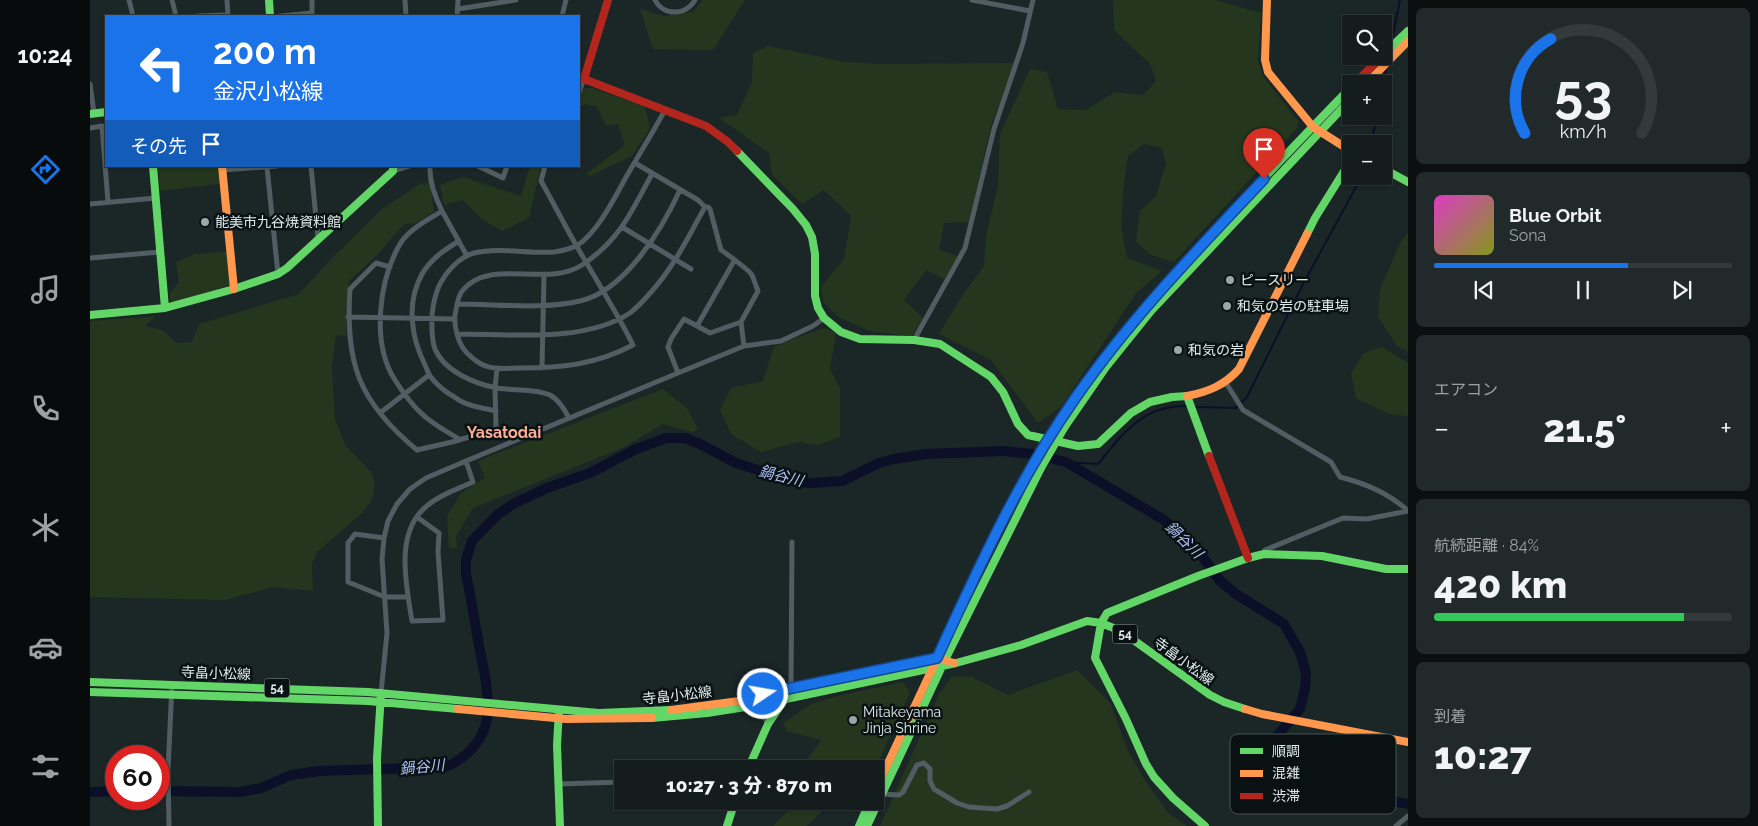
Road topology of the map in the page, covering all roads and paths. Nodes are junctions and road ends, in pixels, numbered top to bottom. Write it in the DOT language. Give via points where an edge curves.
graph roads {
  1 [pos="129,0"];
  2 [pos="172,0"];
  3 [pos="227,0"];
  4 [pos="269,0"];
  5 [pos="312,0"];
  6 [pos="405,0"];
  7 [pos="458,0"];
  8 [pos="516,0"];
  9 [pos="566,0"];
  10 [pos="608,0"];
  11 [pos="655,0"];
  12 [pos="695,0"];
  13 [pos="972,0"];
  14 [pos="1033,0"];
  15 [pos="1267,0"];
  16 [pos="458,9"];
  17 [pos="1030,11"];
  18 [pos="133,15"];
  19 [pos="176,15"];
  20 [pos="227,15"];
  21 [pos="270,15"];
  22 [pos="312,15"];
  23 [pos="406,15"];
  24 [pos="457,15"];
  25 [pos="562,15"];
  26 [pos="1408,31"];
  27 [pos="1408,41"];
  28 [pos="1397,46"];
  29 [pos="1392,49"];
  30 [pos="1371,75"];
  31 [pos="581,79"];
  32 [pos="90,84"];
  33 [pos="1342,96"];
  34 [pos="1342,109"];
  35 [pos="665,110"];
  36 [pos="105,112"];
  37 [pos="92,114"];
  38 [pos="1313,126"];
  39 [pos="90,128"];
  40 [pos="1320,132"];
  41 [pos="1342,145"];
  42 [pos="634,163"];
  43 [pos="105,164"];
  44 [pos="105,167"];
  45 [pos="153,167"];
  46 [pos="267,167"];
  47 [pos="311,167"];
  48 [pos="430,167"];
  49 [pos="480,167"];
  50 [pos="507,167"];
  51 [pos="544,167"];
  52 [pos="222,168"];
  53 [pos="393,169"];
  54 [pos="1392,173"];
  55 [pos="652,174"];
  56 [pos="1342,174"];
  57 [pos="1408,182"];
  58 [pos="680,190"];
  59 [pos="156,198"];
  60 [pos="108,202"];
  61 [pos="90,204"];
  62 [pos="705,207"];
  63 [pos="442,211"];
  64 [pos="622,227"];
  65 [pos="318,239"];
  66 [pos="459,241"];
  67 [pos="650,243"];
  68 [pos="576,246"];
  69 [pos="160,252"];
  70 [pos="467,256"];
  71 [pos="90,258"];
  72 [pos="677,259"];
  73 [pos="587,261"];
  74 [pos="734,261"];
  75 [pos="390,267"];
  76 [pos="691,269"];
  77 [pos="278,274"];
  78 [pos="544,275"];
  79 [pos="234,289"];
  80 [pos="603,291"];
  81 [pos="457,304"];
  82 [pos="544,305"];
  83 [pos="165,308"];
  84 [pos="90,315"];
  85 [pos="348,317"];
  86 [pos="380,318"];
  87 [pos="411,318"];
  88 [pos="619,318"];
  89 [pos="824,318"];
  90 [pos="432,319"];
  91 [pos="455,319"];
  92 [pos="741,322"];
  93 [pos="697,326"];
  94 [pos="458,334"];
  95 [pos="543,334"];
  96 [pos="914,340"];
  97 [pos="744,346"];
  98 [pos="497,368"];
  99 [pos="542,368"];
  100 [pos="678,373"];
  101 [pos="429,375"];
  102 [pos="1226,383"];
  103 [pos="495,388"];
  104 [pos="405,394"];
  105 [pos="1188,398"];
  106 [pos="496,410"];
  107 [pos="380,413"];
  108 [pos="569,418"];
  109 [pos="1060,428"];
  110 [pos="459,439"];
  111 [pos="466,461"];
  112 [pos="1408,511"];
  113 [pos="417,517"];
  114 [pos="384,538"];
  115 [pos="792,542"];
  116 [pos="1264,554"];
  117 [pos="1248,558"];
  118 [pos="1408,569"];
  119 [pos="385,597"];
  120 [pos="408,597"];
  121 [pos="1101,623"];
  122 [pos="941,661"];
  123 [pos="932,668"];
  124 [pos="90,682"];
  125 [pos="172,684"];
  126 [pos="791,689"];
  127 [pos="90,692"];
  128 [pos="381,693"];
  129 [pos="171,694"];
  130 [pos="784,699"];
  131 [pos="380,702"];
  132 [pos="758,706"];
  133 [pos="559,715"];
  134 [pos="768,724"];
  135 [pos="1365,734"];
  136 [pos="752,760"];
  137 [pos="884,781"];
  138 [pos="614,782"];
  139 [pos="884,782"];
  140 [pos="558,784"];
  141 [pos="1029,792"];
  142 [pos="884,794"];
  143 [pos="732,810"];
  144 [pos="866,810"];
  145 [pos="873,810"];
  146 [pos="1408,816"];
  147 [pos="169,826"];
  148 [pos="378,826"];
  149 [pos="560,826"];
  150 [pos="727,826"];
  151 [pos="859,826"];
  152 [pos="867,826"];
  153 [pos="1205,826"];
  154 [pos="1396,826"];
  1 -- 18 [label="street"];
  2 -- 19 [label="street"];
  3 -- 20 [label="street"];
  4 -- 21 [label="main road"];
  5 -- 22 [label="street"];
  6 -- 23 [label="street"];
  7 -- 16 [label="street"];
  8 -- 16 [label="street"];
  9 -- 25 [label="street"];
  10 -- 31 [label="main road" via="598,37"];
  11 -- 12 [label="street" via="660,8 669,12 678,12"];
  13 -- 17 [label="street"];
  14 -- 17 [label="street"];
  15 -- 38 [label="main road" via="1265,60 1268,72"];
  16 -- 24 [label="street"];
  17 -- 96 [label="street" via="994,129 966,248"];
  26 -- 28 [label="main road"];
  27 -- 28 [label="main road"];
  28 -- 29 [label="main road"];
  28 -- 30 [label="main road"];
  31 -- 35 [label="main road"];
  32 -- 37 [label="street"];
  33 -- 38 [label="main road"];
  34 -- 40 [label="main road"];
  35 -- 42 [label="street"];
  35 -- 89 [label="main road" via="706,126 728,142 806,225 815,254 814,296"];
  36 -- 37 [label="main road"];
  38 -- 40 [label="main road"];
  38 -- 109 [label="main road" via="1146,308 1096,370"];
  39 -- 43 [label="street" via="102,126"];
  40 -- 41 [label="main road"];
  40 -- 109 [label="main road" via="1152,311"];
  42 -- 55 [label="street"];
  42 -- 68 [label="street" via="600,222"];
  44 -- 60 [label="street"];
  45 -- 59 [label="main road"];
  46 -- 52 [label="street"];
  46 -- 77 [label="street"];
  47 -- 65 [label="street"];
  48 -- 63 [label="street" via="436,200"];
  49 -- 50 [label="street" via="503,178"];
  51 -- 68 [label="street" via="541,181"];
  52 -- 79 [label="main road"];
  53 -- 65 [label="main road"];
  54 -- 57 [label="main road"];
  55 -- 58 [label="street"];
  55 -- 64 [label="street"];
  56 -- 102 [label="main road" via="1315,218 1244,362"];
  58 -- 62 [label="street"];
  58 -- 67 [label="street"];
  59 -- 60 [label="street"];
  59 -- 69 [label="main road"];
  60 -- 61 [label="street"];
  62 -- 72 [label="street"];
  62 -- 74 [label="street" via="710,210 721,250 732,256"];
  63 -- 66 [label="street"];
  63 -- 75 [label="street" via="414,228 401,243"];
  64 -- 67 [label="street"];
  64 -- 73 [label="street" via="602,251"];
  65 -- 77 [label="main road"];
  66 -- 70 [label="street"];
  66 -- 87 [label="street" via="432,261 422,275"];
  67 -- 72 [label="street"];
  67 -- 80 [label="street" via="628,271"];
  68 -- 70 [label="street" via="555,252 498,251"];
  68 -- 73 [label="street"];
  69 -- 71 [label="street"];
  69 -- 83 [label="main road"];
  70 -- 90 [label="street" via="441,282"];
  72 -- 76 [label="street"];
  72 -- 88 [label="street" via="640,304"];
  73 -- 78 [label="street" via="568,272"];
  73 -- 80 [label="street"];
  74 -- 92 [label="street" via="751,273 758,291"];
  74 -- 93 [label="street"];
  75 -- 85 [label="street" via="376,263 350,289"];
  75 -- 86 [label="street"];
  77 -- 79 [label="main road"];
  78 -- 81 [label="street" via="490,275 462,290"];
  78 -- 82 [label="street"];
  79 -- 83 [label="main road"];
  80 -- 82 [label="street" via="580,301"];
  80 -- 88 [label="street"];
  81 -- 82 [label="street"];
  81 -- 91 [label="street"];
  82 -- 95 [label="street"];
  83 -- 84 [label="main road"];
  85 -- 86 [label="street"];
  85 -- 107 [label="street" via="356,370"];
  86 -- 87 [label="street"];
  86 -- 104 [label="street" via="384,356 393,378"];
  87 -- 90 [label="street"];
  87 -- 101 [label="street" via="418,349"];
  88 -- 95 [label="street" via="591,330"];
  88 -- 99 [label="street" via="633,345 605,359"];
  89 -- 96 [label="main road" via="841,332 860,339"];
  89 -- 97 [label="street" via="781,341"];
  90 -- 91 [label="street"];
  90 -- 103 [label="street" via="433,340 440,358 461,375"];
  91 -- 94 [label="street"];
  92 -- 93 [label="street" via="710,333"];
  92 -- 97 [label="street"];
  93 -- 100 [label="street" via="684,318 671,339 668,347"];
  94 -- 95 [label="street"];
  94 -- 98 [label="street" via="461,347 472,357 484,366"];
  95 -- 99 [label="street"];
  96 -- 105 [label="main road" via="940,344 991,377 1003,392 1018,424 1028,435 1050,441 1078,446 1098,444 1131,414 1150,402 1172,397"];
  97 -- 100 [label="street"];
  98 -- 99 [label="street"];
  98 -- 103 [label="street"];
  100 -- 108 [label="street"];
  101 -- 104 [label="street"];
  101 -- 106 [label="street" via="457,399"];
  102 -- 105 [label="main road"];
  102 -- 112 [label="street" via="1244,410 1331,462 1340,477 1355,480 1384,494"];
  103 -- 106 [label="street"];
  103 -- 108 [label="street" via="544,393 558,401"];
  104 -- 107 [label="street"];
  104 -- 110 [label="street" via="421,413"];
  105 -- 117 [label="main road"];
  106 -- 110 [label="street" via="496,429"];
  107 -- 110 [label="street" via="418,450"];
  108 -- 111 [label="street"];
  109 -- 122 [label="main road, bridge" via="982,562"];
  111 -- 113 [label="street" via="473,482 435,500"];
  111 -- 114 [label="street" via="426,478 410,489 397,504"];
  112 -- 116 [label="street" via="1367,519 1343,518 1265,550"];
  113 -- 120 [label="street" via="405,546"];
  113 -- 120 [label="street" via="439,533 443,620 412,621"];
  114 -- 119 [label="street"];
  114 -- 119 [label="street" via="355,534 348,543 348,582"];
  115 -- 126 [label="street"];
  116 -- 117 [label="main road"];
  116 -- 118 [label="main road" via="1322,556 1386,569"];
  117 -- 121 [label="main road" via="1106,613"];
  119 -- 120 [label="street"];
  119 -- 128 [label="street" via="387,633"];
  121 -- 122 [label="main road, 寺畠小松線 / 54" via="1087,621 1021,645 956,663"];
  121 -- 135 [label="main road, 寺畠小松線 / 54" via="1121,631 1224,702 1262,714"];
  121 -- 153 [label="main road" via="1095,658 1146,764 1173,798"];
  122 -- 123 [label="main road"];
  122 -- 126 [label="main road, 寺畠小松線 / 54"];
  122 -- 139 [label="main road"];
  123 -- 130 [label="main road, 寺畠小松線 / 54"];
  123 -- 137 [label="main road"];
  124 -- 125 [label="main road, 寺畠小松線 / 54"];
  125 -- 128 [label="main road, 寺畠小松線 / 54"];
  125 -- 129 [label="street"];
  126 -- 130 [label="main road"];
  126 -- 133 [label="main road, 寺畠小松線 / 54" via="739,701 660,711"];
  127 -- 129 [label="main road, 寺畠小松線 / 54"];
  128 -- 131 [label="main road"];
  128 -- 133 [label="main road, 寺畠小松線 / 54" via="508,705"];
  129 -- 131 [label="main road, 寺畠小松線 / 54"];
  129 -- 147 [label="street"];
  130 -- 132 [label="main road, 寺畠小松線 / 54"];
  130 -- 134 [label="main road"];
  131 -- 133 [label="main road, 寺畠小松線 / 54" via="507,714"];
  131 -- 148 [label="main road"];
  132 -- 133 [label="main road, 寺畠小松線 / 54" via="660,718"];
  132 -- 134 [label="street"];
  133 -- 140 [label="main road"];
  134 -- 136 [label="main road"];
  138 -- 140 [label="street"];
  140 -- 149 [label="main road"];
  141 -- 142 [label="street" via="997,809 968,807 934,789 930,769 924,762 917,765 903,792 899,795"];
  143 -- 150 [label="main road"];
  144 -- 151 [label="main road"];
  145 -- 152 [label="main road"];
  146 -- 154 [label="street"];
}
